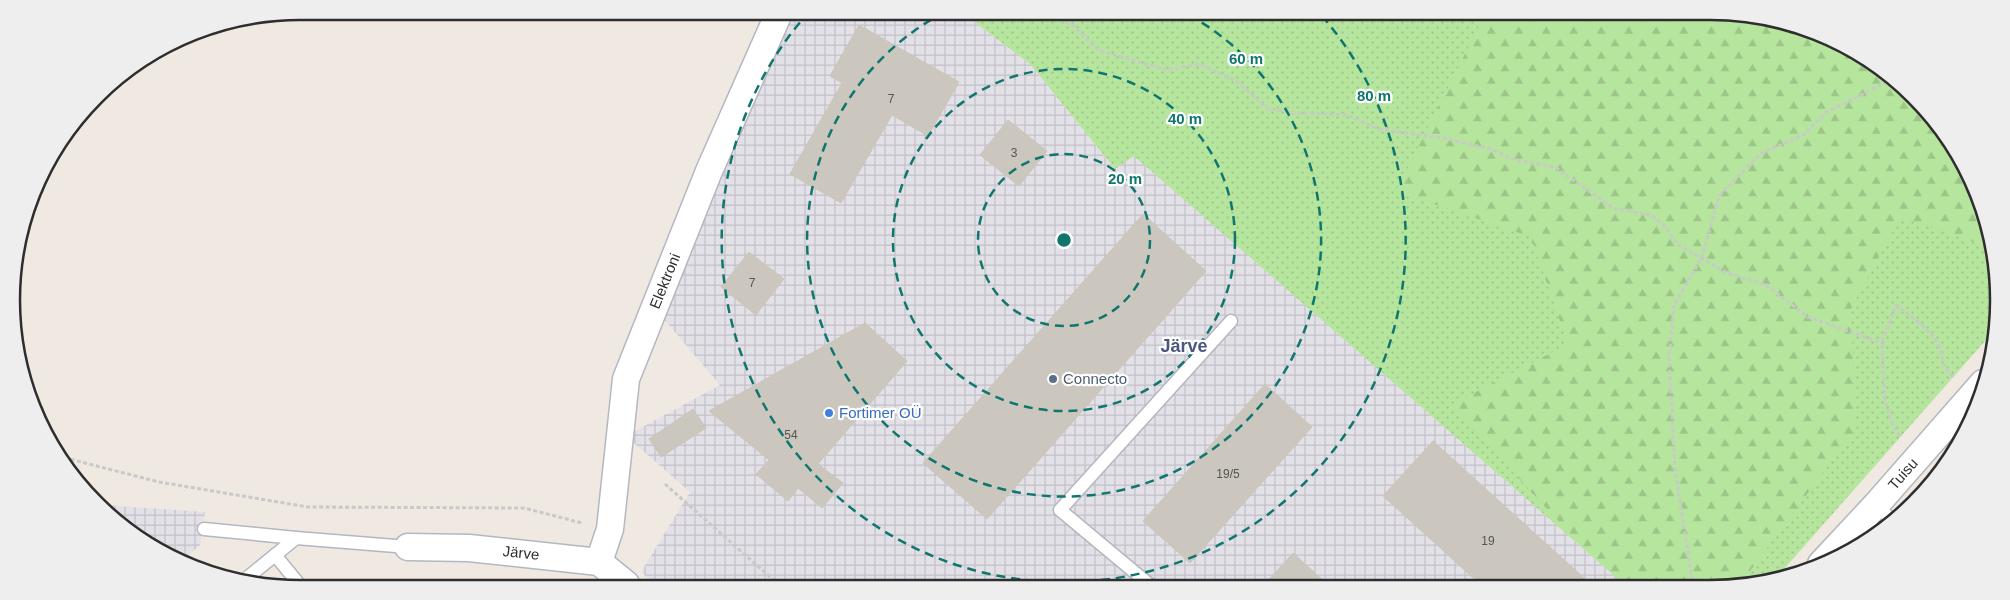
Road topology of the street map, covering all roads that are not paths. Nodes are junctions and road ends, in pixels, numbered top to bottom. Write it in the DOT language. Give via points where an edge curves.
graph roads {
  1 [pos="776,20"];
  2 [pos="1231,321"];
  3 [pos="1974,394"];
  4 [pos="1885,513"];
  5 [pos="204,529"];
  6 [pos="296,538"];
  7 [pos="1845,545"];
  8 [pos="408,547"];
  9 [pos="275,555"];
  10 [pos="599,562"];
  11 [pos="250,576"];
  12 [pos="295,580"];
  13 [pos="621,580"];
  14 [pos="1144,580"];
  1 -- 10 [label="street, Elektroni" via="626,379 610,529"];
  2 -- 14 [label="lane" via="1060,510"];
  3 -- 4 [label="street, Tuisu" via="1915,460"];
  4 -- 7 [label="street, Tuisu"];
  5 -- 6 [label="lane"];
  6 -- 8 [label="lane"];
  6 -- 9 [label="lane"];
  8 -- 10 [label="street, Järve" via="469,548"];
  9 -- 11 [label="lane"];
  9 -- 12 [label="lane"];
  10 -- 13 [label="street"];
}
